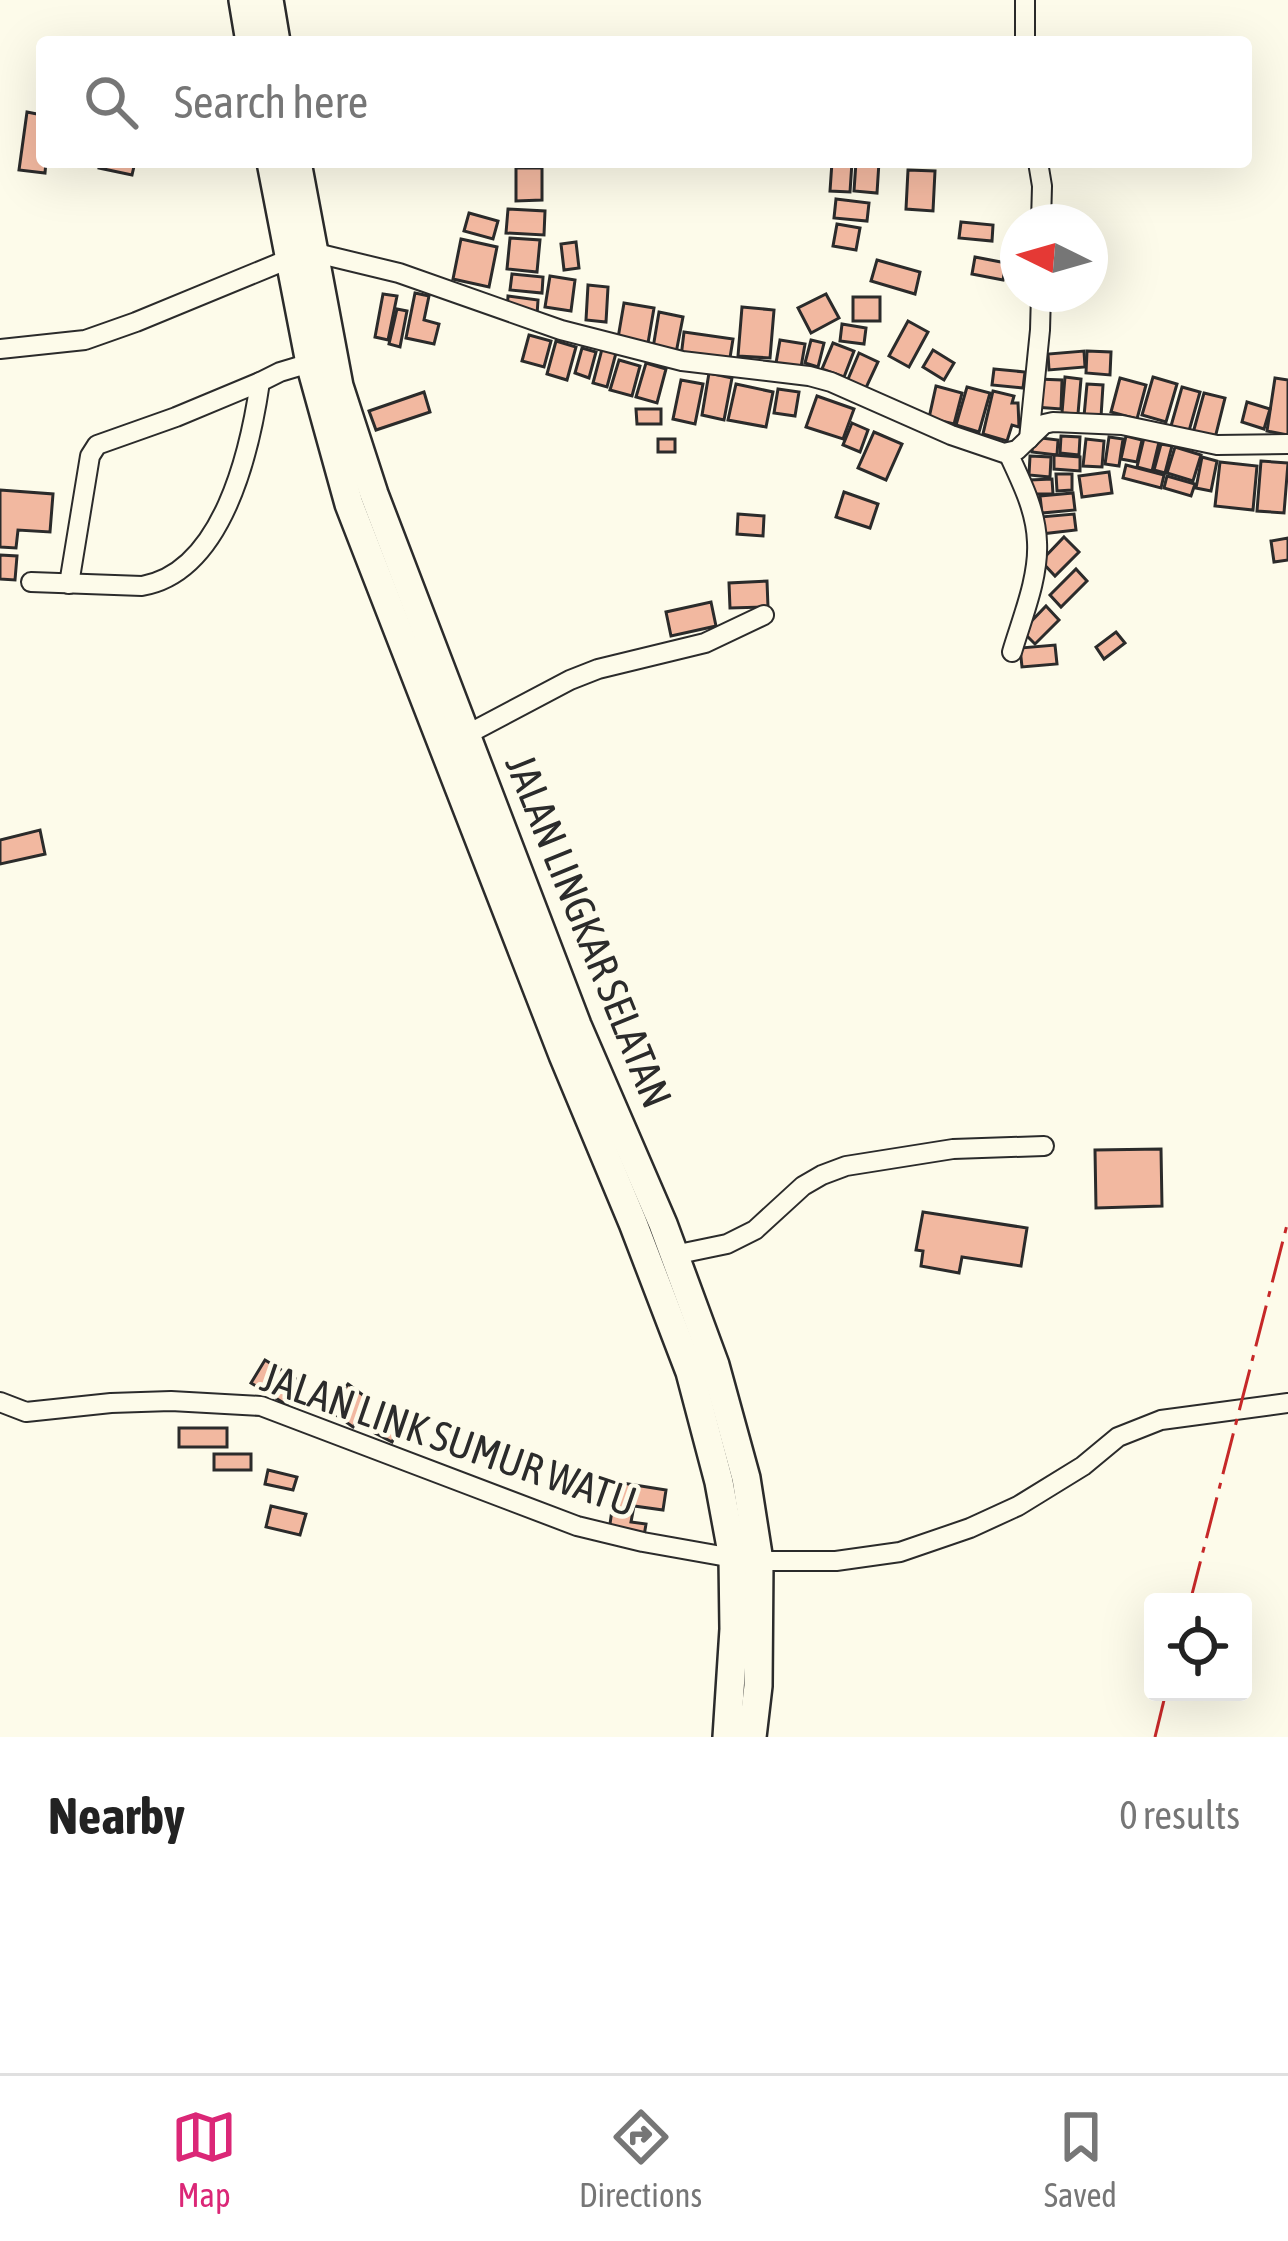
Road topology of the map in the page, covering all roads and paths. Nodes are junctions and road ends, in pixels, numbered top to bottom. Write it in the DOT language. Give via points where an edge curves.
graph roads {
  1 [pos="243,0"];
  2 [pos="269,0"];
  3 [pos="1025,0"];
  4 [pos="249,36"];
  5 [pos="275,36"];
  6 [pos="1025,36"];
  7 [pos="274,168"];
  8 [pos="297,168"];
  9 [pos="1039,168"];
  10 [pos="1040,204"];
  11 [pos="300,255"];
  12 [pos="1040,312"];
  13 [pos="0,349"];
  14 [pos="310,363"];
  15 [pos="260,382"];
  16 [pos="1029,439"];
  17 [pos="1288,444"];
  18 [pos="1008,453"];
  19 [pos="31,582"];
  20 [pos="69,584"];
  21 [pos="764,615"];
  22 [pos="1012,652"];
  23 [pos="466,735"];
  24 [pos="1043,1146"];
  25 [pos="674,1255"];
  26 [pos="0,1402"];
  27 [pos="1288,1402"];
  28 [pos="713,1407"];
  29 [pos="746,1559"];
  30 [pos="727,1737"];
  31 [pos="752,1737"];
  1 -- 4 [label="highway"];
  2 -- 5 [label="highway"];
  3 -- 6 [label="street"];
  7 -- 11 [label="highway, JALAN LINGKAR SELATAN"];
  8 -- 11 [label="highway, JALAN LINGKAR SELATAN"];
  9 -- 10 [label="street"];
  11 -- 13 [label="street" via="85,340"];
  11 -- 14 [label="highway, JALAN LINGKAR SELATAN"];
  11 -- 18 [label="street" via="399,273 561,330 682,361 831,382"];
  11 -- 23 [label="highway, JALAN LINGKAR SELATAN" via="356,441"];
  12 -- 16 [label="street"];
  14 -- 15 [label="street"];
  14 -- 28 [label="highway, JALAN LINGKAR SELATAN" via="350,504 563,1055 691,1372"];
  15 -- 20 [label="street" via="97,445"];
  15 -- 20 [label="street" via="242,468 191,561 159,583"];
  16 -- 17 [label="street" via="1053,422 1122,424 1217,445"];
  16 -- 18 [label="street"];
  18 -- 22 [label="street" via="1037,541"];
  19 -- 20 [label="street"];
  21 -- 23 [label="street" via="705,644 570,680"];
  23 -- 25 [label="highway, JALAN LINGKAR SELATAN"];
  24 -- 25 [label="street" via="953,1149 846,1166 803,1186 755,1230"];
  25 -- 28 [label="highway, JALAN LINGKAR SELATAN" via="715,1365"];
  26 -- 29 [label="street, JALAN LINK SUMUR WATU" via="26,1412 171,1401 260,1406 577,1526"];
  27 -- 29 [label="street, JALAN LINK SUMUR WATU" via="1161,1420 1118,1438 1018,1506 900,1552 836,1561"];
  28 -- 29 [label="highway, JALAN LINGKAR SELATAN" via="746,1478"];
  29 -- 30 [label="highway, JALAN LINGKAR SELATAN"];
  29 -- 31 [label="highway, JALAN LINGKAR SELATAN" via="758,1686"];
}
